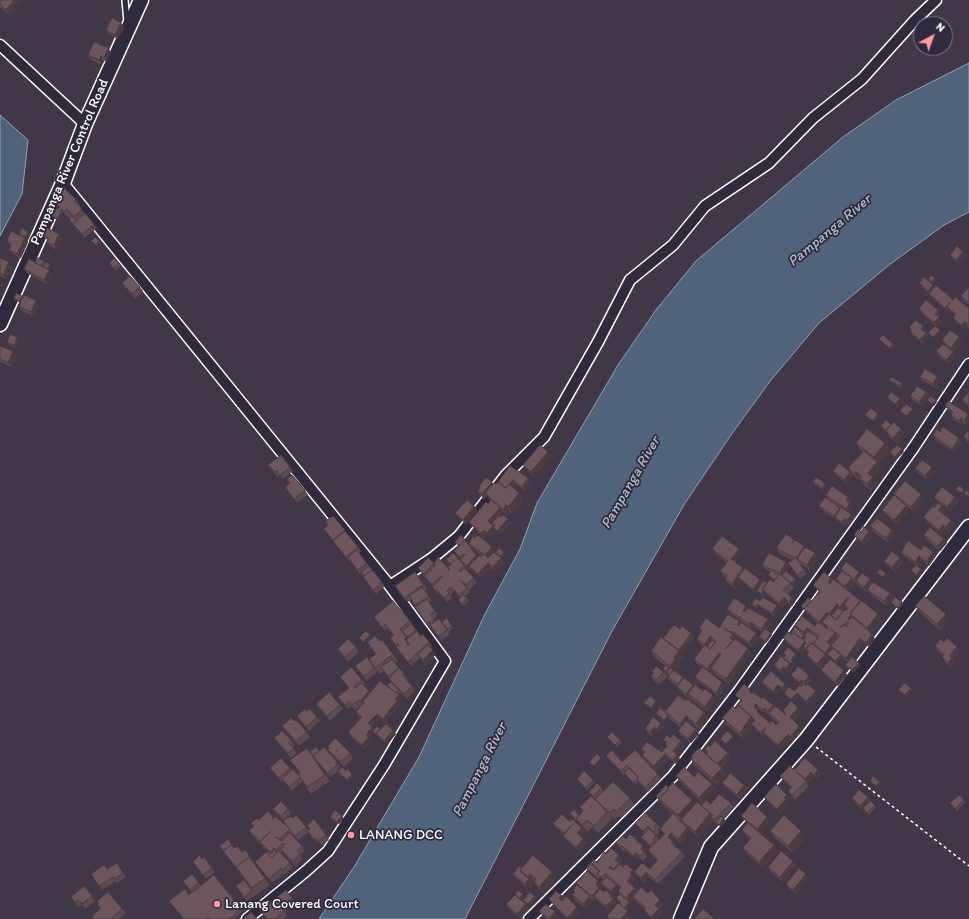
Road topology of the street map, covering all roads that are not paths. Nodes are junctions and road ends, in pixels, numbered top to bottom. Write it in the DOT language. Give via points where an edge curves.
graph roads {
  1 [pos="126,0"];
  2 [pos="141,0"];
  3 [pos="936,0"];
  4 [pos="128,29"];
  5 [pos="0,45"];
  6 [pos="85,124"];
  7 [pos="63,183"];
  8 [pos="0,324"];
  9 [pos="969,364"];
  10 [pos="969,527"];
  11 [pos="390,586"];
  12 [pos="247,919"];
  13 [pos="529,919"];
  14 [pos="681,919"];
  1 -- 4 [label="lane"];
  2 -- 4 [label="street, Pampanga River Control Road"];
  3 -- 11 [label="street" via="862,79 812,118 769,164 705,206 673,245 630,280 544,436 506,475 459,536 436,556"];
  4 -- 6 [label="street, Pampanga River Control Road"];
  5 -- 6 [label="street"];
  6 -- 7 [label="street, Pampanga River Control Road"];
  7 -- 8 [label="street, Pampanga River Control Road"];
  7 -- 11 [label="street"];
  9 -- 13 [label="street" via="914,446 739,691 673,776"];
  10 -- 14 [label="street" via="806,740 711,847"];
  11 -- 12 [label="street" via="445,661 392,754 328,851"];
}
